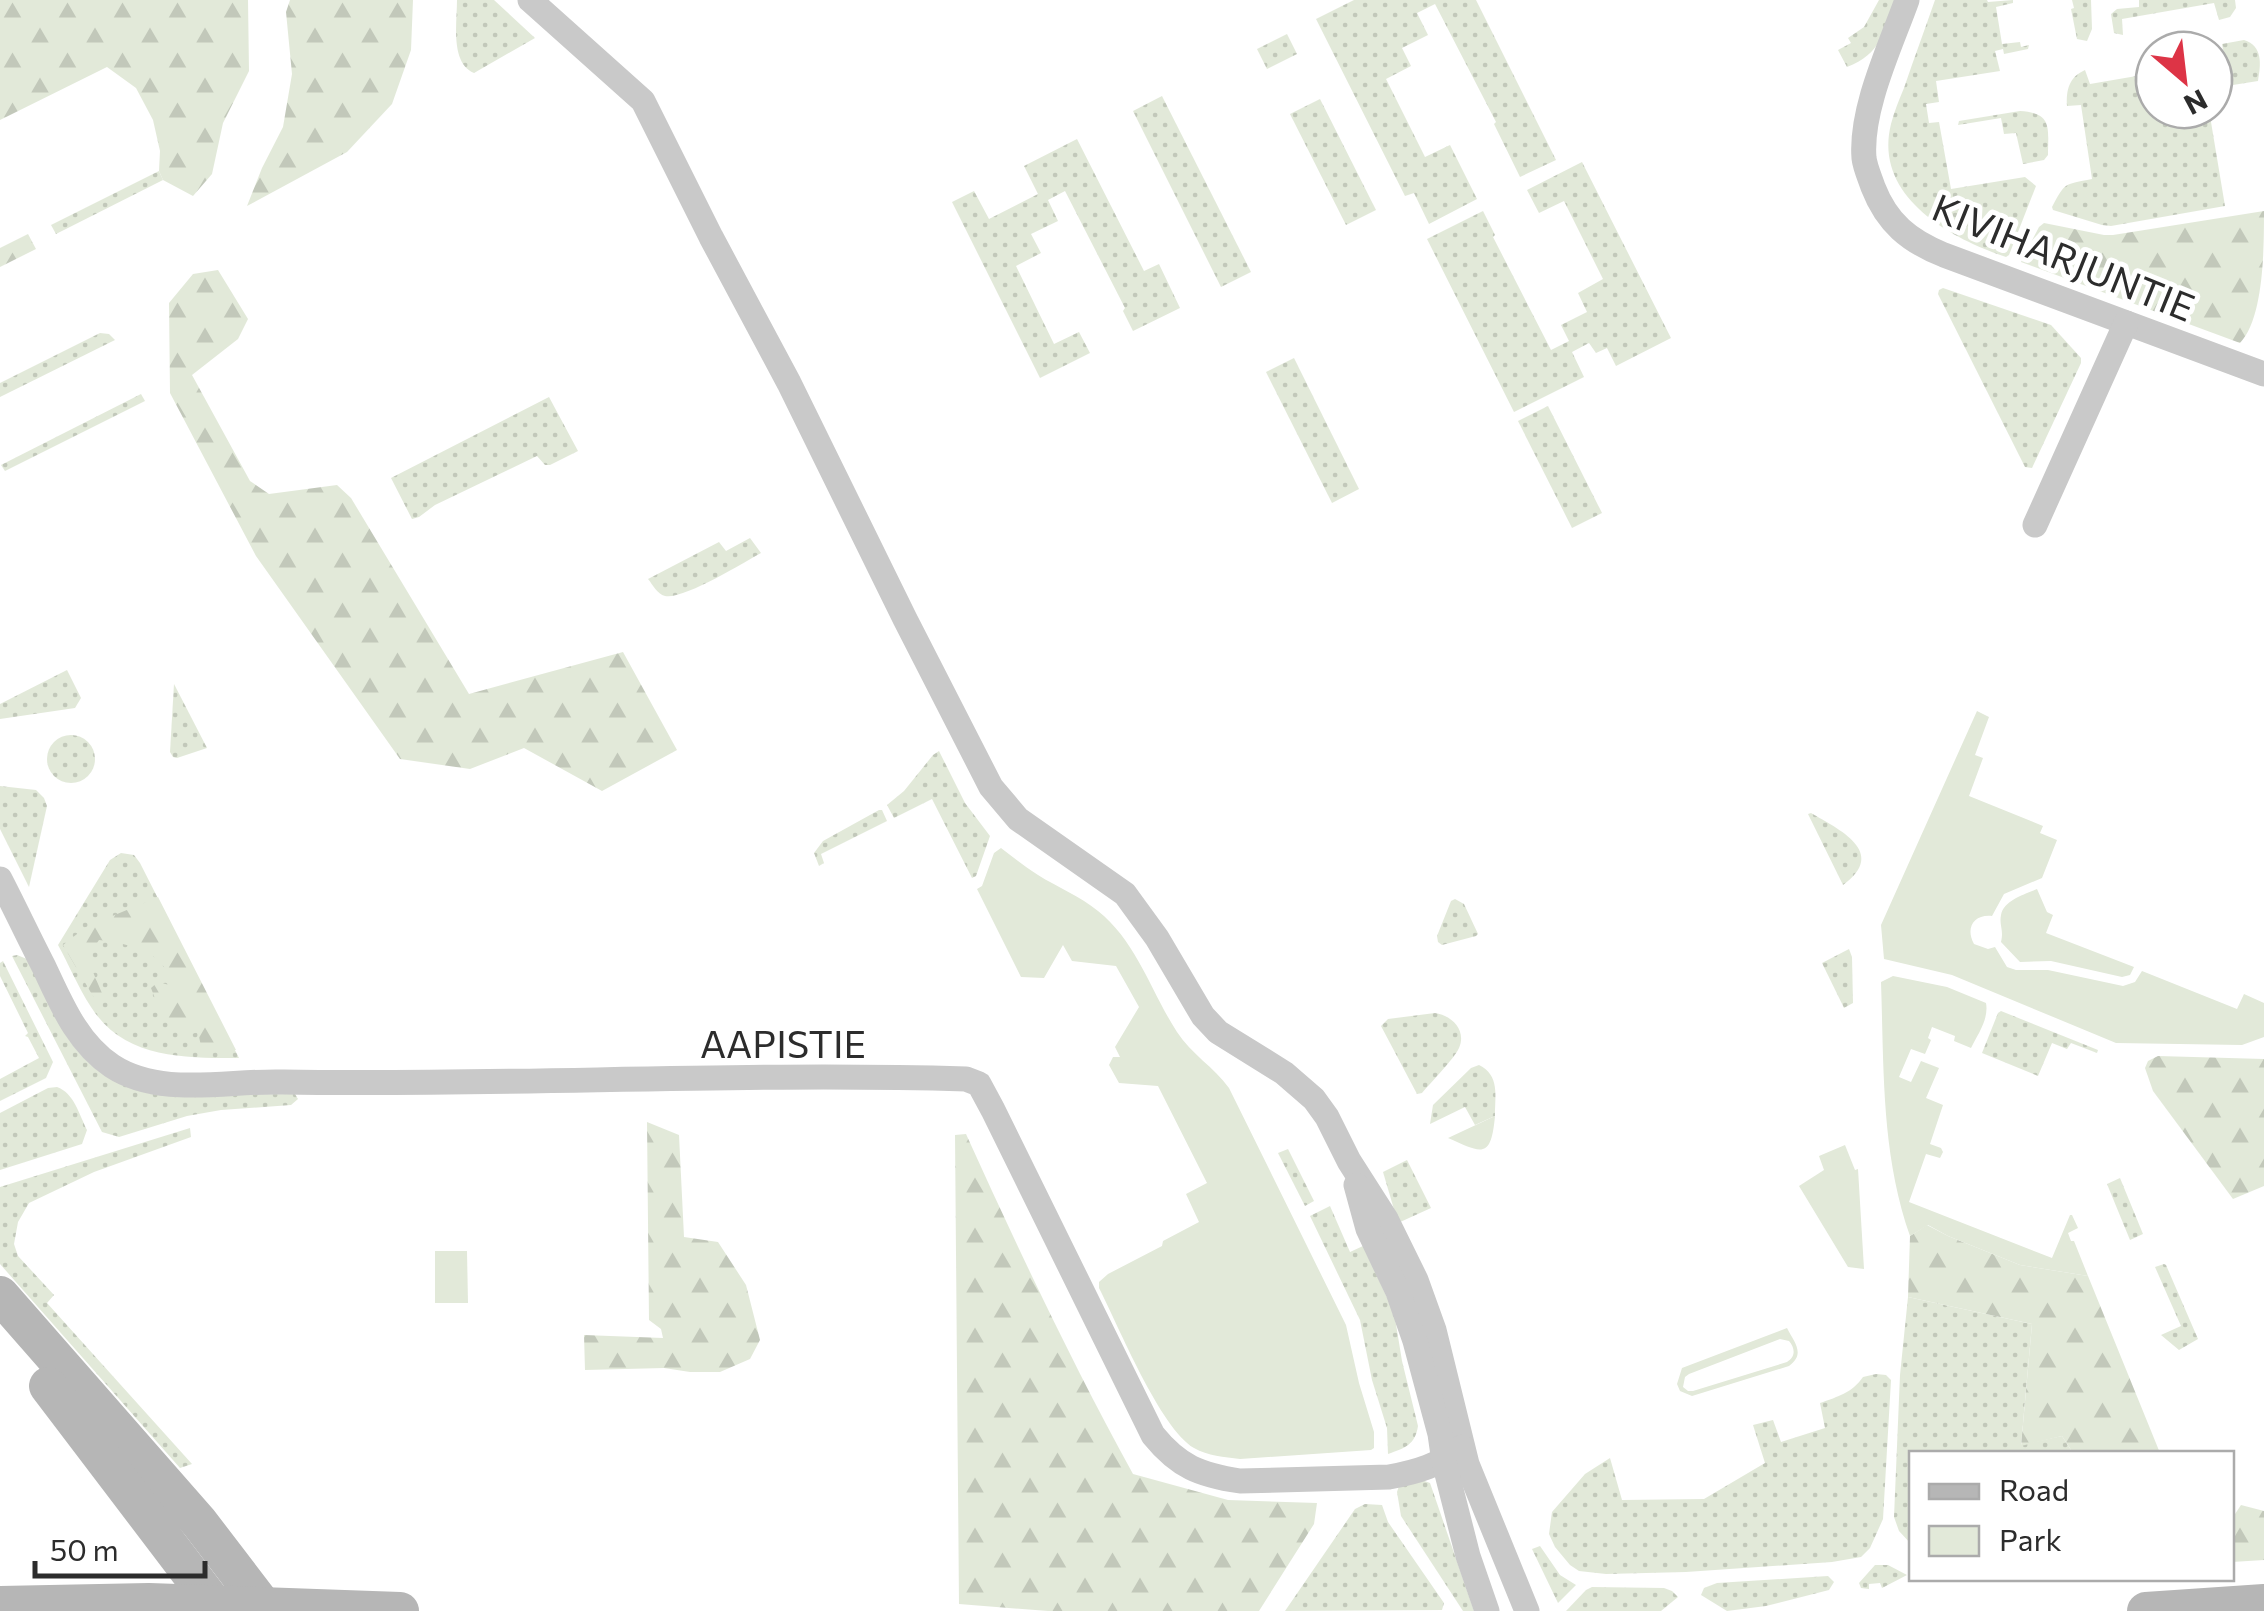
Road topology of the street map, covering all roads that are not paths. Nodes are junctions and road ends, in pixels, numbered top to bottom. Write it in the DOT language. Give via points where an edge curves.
graph roads {
  1 [pos="1907,0"];
  2 [pos="540,9"];
  3 [pos="2126,324"];
  4 [pos="2264,374"];
  5 [pos="2035,525"];
  6 [pos="0,879"];
  7 [pos="0,1295"];
  8 [pos="0,1326"];
  9 [pos="1458,1458"];
  10 [pos="2264,1603"];
  11 [pos="0,1605"];
  12 [pos="216,1607"];
  13 [pos="265,1608"];
  14 [pos="400,1611"];
  15 [pos="1487,1611"];
  16 [pos="1527,1611"];
  17 [pos="2146,1611"];
  1 -- 3 [label="street, KIVIHARJUNTIE" via="1869,105 1865,140 1864,159 1883,211 1919,245"];
  2 -- 9 [label="street" via="643,101 991,787 1018,819 1124,894 1203,1016 1284,1072 1327,1118 1416,1280 1434,1330"];
  3 -- 4 [label="street, KIVIHARJUNTIE"];
  3 -- 5 [label="street"];
  6 -- 9 [label="street, AAPISTIE" via="87,1046 143,1080 178,1085 966,1079 978,1084 993,1110 1153,1435 1181,1464 1240,1480 1388,1477"];
  7 -- 13 [label="main road" via="200,1522"];
  8 -- 12 [label="main road"];
  9 -- 15 [label="street" via="1468,1556"];
  9 -- 16 [label="street"];
  10 -- 17 [label="main road"];
  11 -- 12 [label="main road"];
  12 -- 13 [label="main road"];
  13 -- 14 [label="main road"];
}
